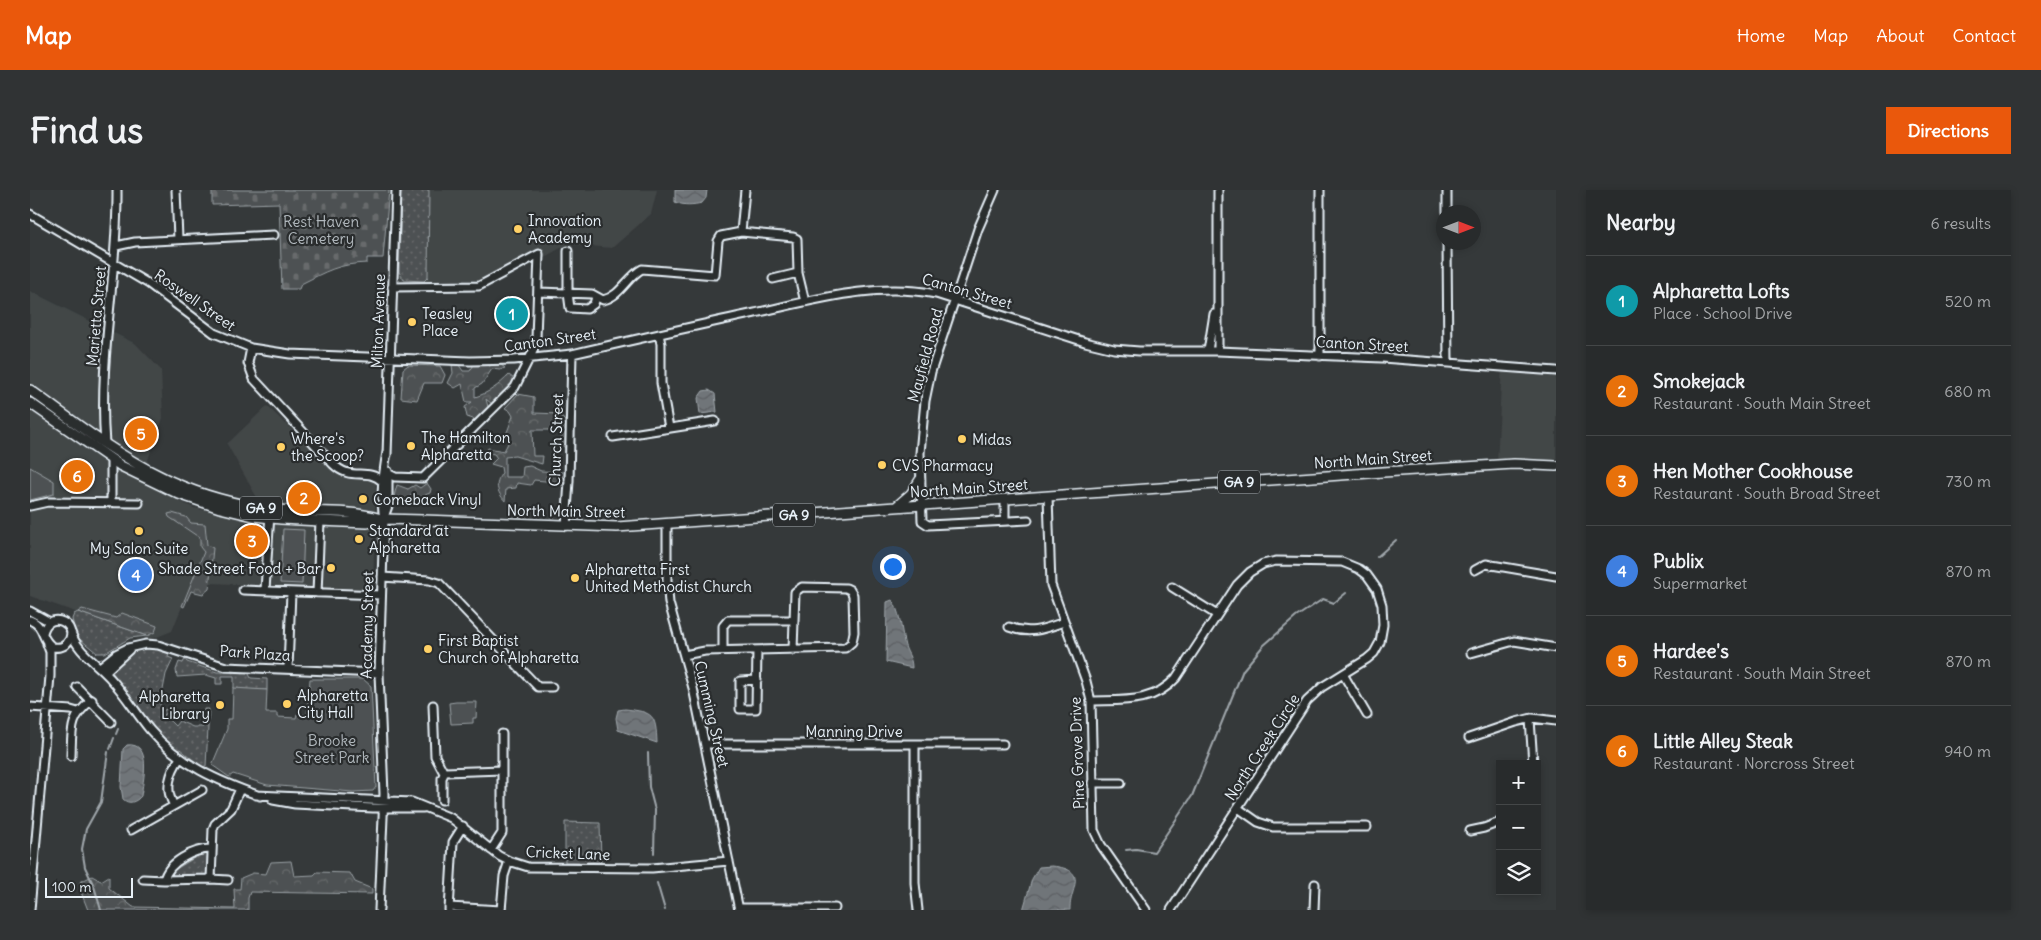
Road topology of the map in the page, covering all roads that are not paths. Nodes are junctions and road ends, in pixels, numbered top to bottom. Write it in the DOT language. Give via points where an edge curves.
graph roads {
  1 [pos="117,190"];
  2 [pos="176,190"];
  3 [pos="396,190"];
  4 [pos="745,190"];
  5 [pos="995,190"];
  6 [pos="1218,190"];
  7 [pos="1320,190"];
  8 [pos="1447,190"];
  9 [pos="1447,205"];
  10 [pos="30,214"];
  11 [pos="742,232"];
  12 [pos="274,235"];
  13 [pos="178,239"];
  14 [pos="116,246"];
  15 [pos="1447,250"];
  16 [pos="568,251"];
  17 [pos="115,264"];
  18 [pos="798,273"];
  19 [pos="773,279"];
  20 [pos="392,286"];
  21 [pos="539,292"];
  22 [pos="568,293"];
  23 [pos="596,297"];
  24 [pos="954,300"];
  25 [pos="805,302"];
  26 [pos="659,334"];
  27 [pos="1214,334"];
  28 [pos="251,348"];
  29 [pos="1208,351"];
  30 [pos="1218,351"];
  31 [pos="572,354"];
  32 [pos="1320,356"];
  33 [pos="390,358"];
  34 [pos="530,358"];
  35 [pos="1448,363"];
  36 [pos="1556,371"];
  37 [pos="30,390"];
  38 [pos="30,403"];
  39 [pos="715,421"];
  40 [pos="669,428"];
  41 [pos="71,431"];
  42 [pos="613,437"];
  43 [pos="105,444"];
  44 [pos="387,452"];
  45 [pos="111,459"];
  46 [pos="1556,466"];
  47 [pos="145,468"];
  48 [pos="389,474"];
  49 [pos="920,480"];
  50 [pos="382,481"];
  51 [pos="1048,496"];
  52 [pos="1005,499"];
  53 [pos="111,502"];
  54 [pos="139,503"];
  55 [pos="922,505"];
  56 [pos="30,506"];
  57 [pos="895,507"];
  58 [pos="270,514"];
  59 [pos="384,520"];
  60 [pos="1028,520"];
  61 [pos="320,521"];
  62 [pos="1006,521"];
  63 [pos="666,524"];
  64 [pos="566,526"];
  65 [pos="1475,570"];
  66 [pos="1556,576"];
  67 [pos="382,577"];
  68 [pos="1172,587"];
  69 [pos="242,590"];
  70 [pos="265,590"];
  71 [pos="291,592"];
  72 [pos="317,593"];
  73 [pos="381,596"];
  74 [pos="30,611"];
  75 [pos="1217,615"];
  76 [pos="30,620"];
  77 [pos="793,620"];
  78 [pos="50,622"];
  79 [pos="1064,622"];
  80 [pos="1009,627"];
  81 [pos="71,632"];
  82 [pos="43,633"];
  83 [pos="47,644"];
  84 [pos="61,647"];
  85 [pos="1556,648"];
  86 [pos="723,650"];
  87 [pos="757,650"];
  88 [pos="793,650"];
  89 [pos="1471,653"];
  90 [pos="684,655"];
  91 [pos="92,660"];
  92 [pos="102,669"];
  93 [pos="288,669"];
  94 [pos="379,673"];
  95 [pos="1342,674"];
  96 [pos="50,676"];
  97 [pos="757,680"];
  98 [pos="78,686"];
  99 [pos="552,687"];
  100 [pos="92,700"];
  101 [pos="1091,701"];
  102 [pos="433,705"];
  103 [pos="30,707"];
  104 [pos="47,708"];
  105 [pos="78,712"];
  106 [pos="1367,715"];
  107 [pos="1530,719"];
  108 [pos="1556,721"];
  109 [pos="111,722"];
  110 [pos="502,734"];
  111 [pos="1469,738"];
  112 [pos="706,744"];
  113 [pos="915,744"];
  114 [pos="1003,744"];
  115 [pos="71,756"];
  116 [pos="180,758"];
  117 [pos="1532,760"];
  118 [pos="502,770"];
  119 [pos="444,773"];
  120 [pos="1092,783"];
  121 [pos="1121,783"];
  122 [pos="240,789"];
  123 [pos="202,790"];
  124 [pos="256,795"];
  125 [pos="384,800"];
  126 [pos="442,800"];
  127 [pos="174,805"];
  128 [pos="423,808"];
  129 [pos="1238,808"];
  130 [pos="384,809"];
  131 [pos="1496,824"];
  132 [pos="463,826"];
  133 [pos="1367,826"];
  134 [pos="131,830"];
  135 [pos="1470,831"];
  136 [pos="211,849"];
  137 [pos="491,850"];
  138 [pos="509,861"];
  139 [pos="729,861"];
  140 [pos="143,879"];
  141 [pos="211,879"];
  142 [pos="164,880"];
  143 [pos="228,880"];
  144 [pos="31,883"];
  145 [pos="1315,884"];
  146 [pos="835,908"];
  147 [pos="449,909"];
  148 [pos="739,909"];
  149 [pos="30,910"];
  150 [pos="379,910"];
  151 [pos="501,910"];
  152 [pos="918,910"];
  153 [pos="1146,910"];
  154 [pos="1171,910"];
  155 [pos="1314,910"];
  1 -- 14 [label="street, Marietta Street"];
  2 -- 13 [label="street"];
  3 -- 20 [label="street, Milton Avenue"];
  4 -- 11 [label="street"];
  5 -- 24 [label="street, Mayfield Road"];
  6 -- 27 [label="street"];
  7 -- 32 [label="street"];
  8 -- 9 [label="street"];
  10 -- 17 [label="street, Roswell Street"];
  11 -- 18 [label="street" via="797,239"];
  11 -- 23 [label="street" via="721,236 715,275 642,269 613,297 603,300"];
  12 -- 13 [label="street"];
  13 -- 14 [label="street"];
  14 -- 17 [label="street, Marietta Street"];
  15 -- 35 [label="street"];
  16 -- 22 [label="street"];
  17 -- 28 [label="street, Roswell Street" via="149,284 214,333"];
  17 -- 43 [label="street, Marietta Street" via="106,349"];
  18 -- 19 [label="street"];
  18 -- 25 [label="street"];
  20 -- 21 [label="street" via="480,286 539,254"];
  20 -- 33 [label="street, Milton Avenue"];
  21 -- 22 [label="street"];
  21 -- 34 [label="street" via="536,338"];
  22 -- 23 [label="street"];
  22 -- 23 [label="street" via="568,305 572,309 587,309 594,304"];
  24 -- 25 [label="street, Canton Street" via="923,292 888,289"];
  24 -- 29 [label="street, Canton Street" via="1114,349"];
  24 -- 49 [label="street, Mayfield Road" via="925,401"];
  25 -- 26 [label="street, Canton Street"];
  26 -- 31 [label="street, Canton Street"];
  26 -- 40 [label="street" via="661,383"];
  27 -- 29 [label="street"];
  27 -- 30 [label="street"];
  28 -- 33 [label="street, Roswell Street" via="281,353"];
  28 -- 50 [label="street" via="248,363 254,379 338,469 346,473 371,475"];
  29 -- 30 [label="street, Canton Street"];
  30 -- 32 [label="street, Canton Street"];
  31 -- 34 [label="street, Canton Street"];
  31 -- 64 [label="street, Church Street"];
  32 -- 35 [label="street, Canton Street"];
  33 -- 34 [label="street, Canton Street" via="470,362"];
  33 -- 44 [label="street, Milton Avenue"];
  34 -- 48 [label="street" via="515,387 423,478"];
  35 -- 36 [label="street, Canton Street"];
  37 -- 43 [label="main road, GA 9"];
  38 -- 41 [label="main road, GA 9"];
  39 -- 40 [label="street"];
  40 -- 42 [label="street"];
  41 -- 43 [label="main road" via="78,431 99,446"];
  41 -- 45 [label="main road, GA 9"];
  43 -- 47 [label="main road, GA 9"];
  44 -- 48 [label="street, Milton Avenue"];
  44 -- 50 [label="street, Milton Avenue"];
  45 -- 47 [label="main road" via="116,456 136,468"];
  45 -- 53 [label="street"];
  45 -- 58 [label="main road, GA 9" via="186,497 228,510"];
  46 -- 51 [label="main road, North Main Street / GA 9" via="1514,464"];
  47 -- 58 [label="main road, GA 9" via="196,491"];
  48 -- 59 [label="street, Milton Avenue"];
  49 -- 55 [label="street, Mayfield Road"];
  49 -- 57 [label="main road" via="911,494"];
  50 -- 59 [label="street, Milton Avenue"];
  51 -- 52 [label="main road, North Main Street / GA 9"];
  51 -- 79 [label="street, Pine Grove Drive" via="1051,585"];
  52 -- 55 [label="main road, North Main Street / GA 9"];
  52 -- 62 [label="street"];
  53 -- 54 [label="street"];
  53 -- 56 [label="street" via="48,502"];
  55 -- 57 [label="main road, North Main Street / GA 9"];
  55 -- 62 [label="street, Mayfield Road" via="922,521 928,525"];
  57 -- 63 [label="main road, North Main Street / GA 9"];
  58 -- 59 [label="main road, GA 9" via="367,514"];
  58 -- 61 [label="main road, GA 9"];
  58 -- 70 [label="street"];
  59 -- 61 [label="main road, GA 9" via="367,523"];
  59 -- 64 [label="main road, North Main Street / GA 9"];
  59 -- 67 [label="street, Academy Street"];
  60 -- 62 [label="street"];
  61 -- 72 [label="street"];
  63 -- 64 [label="main road, North Main Street / GA 9"];
  63 -- 90 [label="street, Cumming Street" via="669,603"];
  65 -- 66 [label="street" via="1486,564"];
  67 -- 73 [label="street, Academy Street"];
  67 -- 99 [label="street" via="429,580 439,584 538,687"];
  68 -- 75 [label="street"];
  69 -- 70 [label="street"];
  70 -- 71 [label="street"];
  71 -- 72 [label="street"];
  71 -- 93 [label="street"];
  72 -- 73 [label="street"];
  73 -- 94 [label="street, Academy Street"];
  74 -- 78 [label="street"];
  75 -- 95 [label="street, North Creek Circle" via="1241,579 1263,564 1331,560 1352,566 1367,575 1377,589 1383,625 1374,653"];
  75 -- 101 [label="street, North Creek Circle" via="1176,678 1163,691 1141,700"];
  76 -- 82 [label="street"];
  77 -- 86 [label="street" via="728,620 723,626"];
  77 -- 88 [label="street"];
  77 -- 88 [label="street" via="794,596 798,589 846,588 853,595 854,632 850,646"];
  78 -- 81 [label="street" via="63,622"];
  78 -- 82 [label="street"];
  79 -- 80 [label="street" via="1032,632"];
  79 -- 101 [label="street, Pine Grove Drive"];
  81 -- 84 [label="street" via="69,641"];
  81 -- 91 [label="street" via="77,646"];
  82 -- 83 [label="street"];
  83 -- 84 [label="street"];
  83 -- 96 [label="street"];
  84 -- 91 [label="street" via="71,648"];
  84 -- 96 [label="street"];
  85 -- 89 [label="street" via="1514,641"];
  86 -- 87 [label="street"];
  86 -- 90 [label="street"];
  87 -- 88 [label="street"];
  87 -- 97 [label="street"];
  90 -- 112 [label="street, Cumming Street"];
  91 -- 92 [label="street"];
  92 -- 93 [label="street, Park Plaza" via="116,654 146,644 226,668"];
  92 -- 116 [label="street" via="151,732"];
  93 -- 94 [label="street, Park Plaza"];
  94 -- 125 [label="street, Academy Street"];
  95 -- 106 [label="street"];
  95 -- 129 [label="street, North Creek Circle" via="1307,701"];
  96 -- 104 [label="street"];
  97 -- 97 [label="street" via="756,709 740,709 740,681"];
  98 -- 100 [label="street"];
  100 -- 105 [label="street"];
  100 -- 109 [label="street"];
  101 -- 120 [label="street, Pine Grove Drive"];
  102 -- 119 [label="street" via="435,756"];
  103 -- 104 [label="street"];
  104 -- 105 [label="street"];
  104 -- 144 [label="street"];
  105 -- 115 [label="street"];
  107 -- 108 [label="street"];
  107 -- 111 [label="street"];
  107 -- 117 [label="street"];
  110 -- 118 [label="street"];
  112 -- 113 [label="street, Manning Drive"];
  112 -- 139 [label="street, Cumming Street"];
  113 -- 114 [label="street, Manning Drive"];
  113 -- 152 [label="street"];
  116 -- 122 [label="street"];
  116 -- 127 [label="street" via="173,769 168,790"];
  118 -- 119 [label="street" via="453,770"];
  118 -- 137 [label="street" via="502,833"];
  119 -- 126 [label="street"];
  120 -- 121 [label="street"];
  120 -- 153 [label="street, Pine Grove Drive" via="1093,821 1097,837"];
  122 -- 124 [label="street"];
  122 -- 136 [label="street" via="231,809 215,824"];
  123 -- 127 [label="street"];
  124 -- 125 [label="street, Cricket Lane"];
  124 -- 130 [label="street, Cricket Lane" via="284,803"];
  125 -- 128 [label="street, Cricket Lane" via="412,802"];
  125 -- 130 [label="street, Academy Street"];
  127 -- 134 [label="street"];
  128 -- 130 [label="street, Cricket Lane"];
  128 -- 132 [label="street, Cricket Lane" via="442,813"];
  129 -- 133 [label="street" via="1258,822 1274,826"];
  129 -- 154 [label="street, North Creek Circle"];
  130 -- 150 [label="street, Academy Street"];
  131 -- 135 [label="street"];
  132 -- 137 [label="street, Cricket Lane"];
  132 -- 147 [label="street" via="452,842"];
  136 -- 141 [label="street"];
  136 -- 142 [label="street" via="198,851 170,867"];
  137 -- 138 [label="street, Cricket Lane"];
  138 -- 139 [label="street, Cricket Lane" via="537,868 652,868"];
  138 -- 151 [label="street" via="504,876"];
  139 -- 148 [label="street, Cumming Street"];
  140 -- 142 [label="street"];
  141 -- 142 [label="street"];
  141 -- 143 [label="street"];
  144 -- 149 [label="street"];
  145 -- 155 [label="street"];
  146 -- 148 [label="street"];
  147 -- 151 [label="street"];
}
